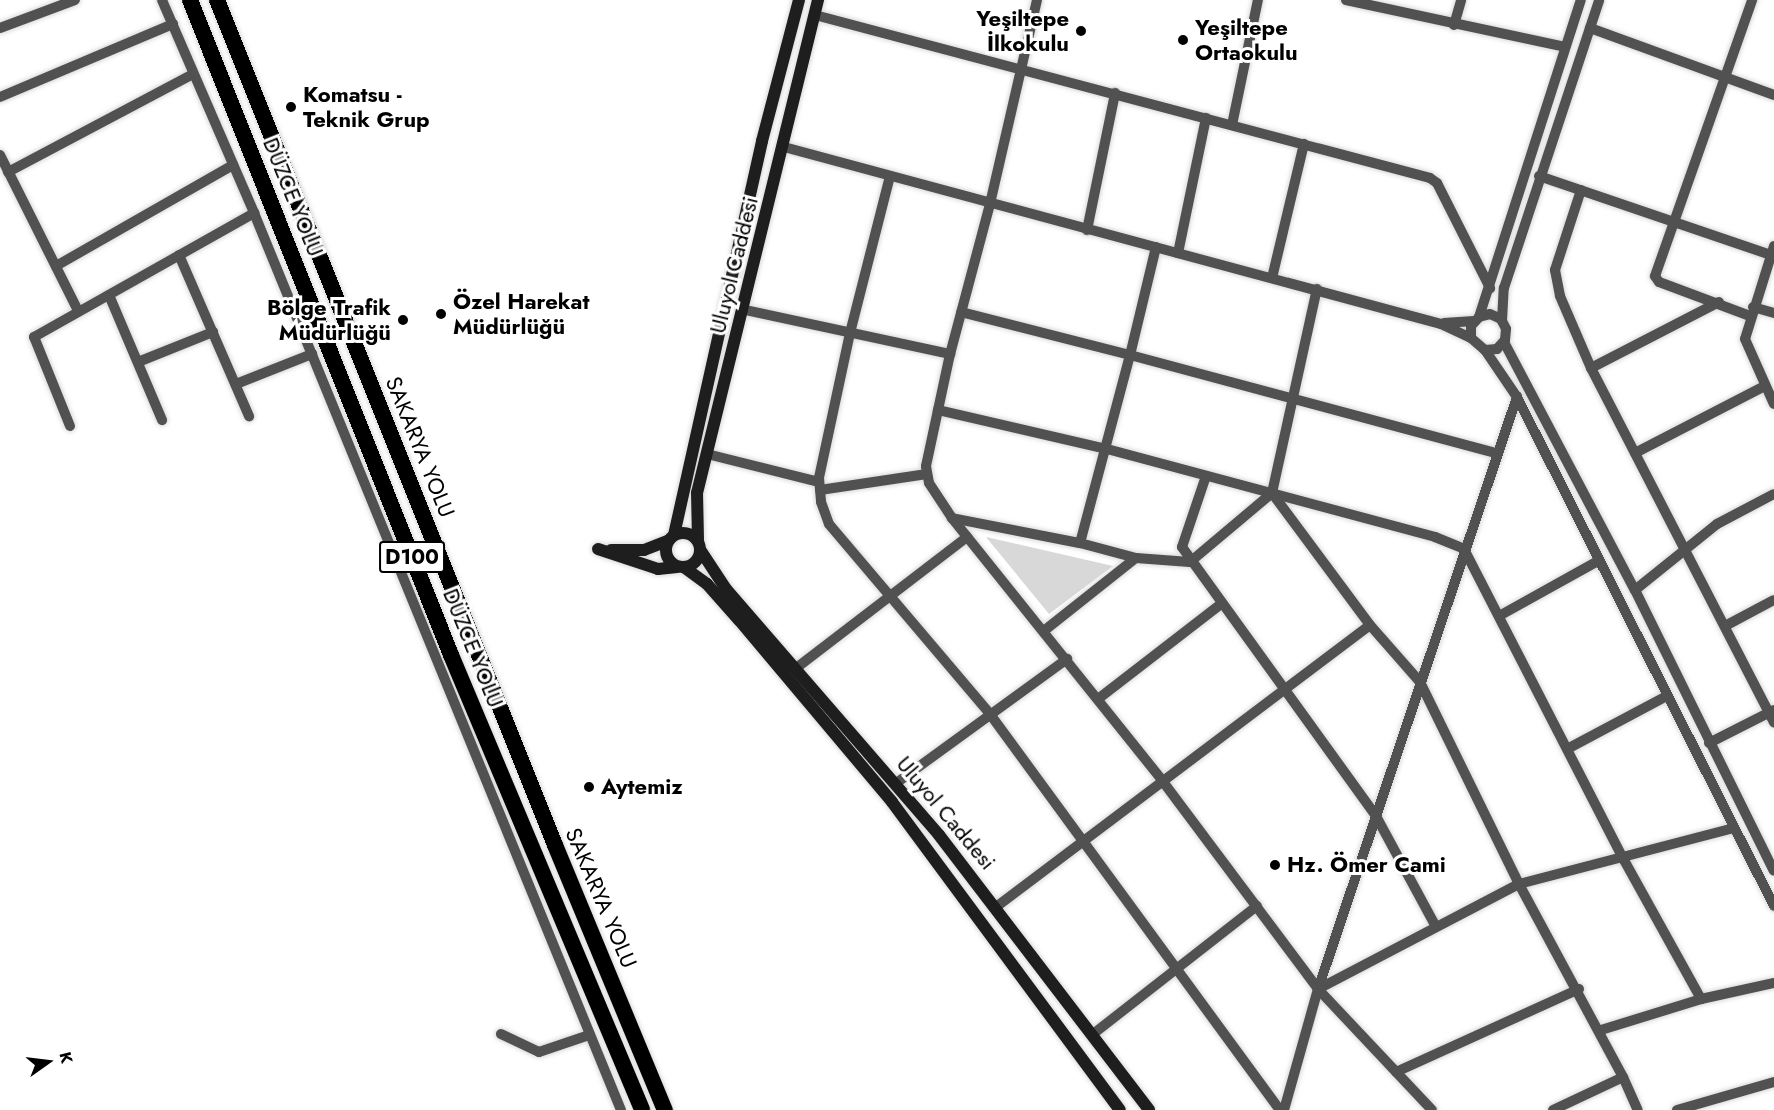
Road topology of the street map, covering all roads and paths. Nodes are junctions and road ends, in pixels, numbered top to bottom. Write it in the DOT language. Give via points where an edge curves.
graph roads {
  1 [pos="75,0"];
  2 [pos="162,0"];
  3 [pos="217,0"];
  4 [pos="799,0"];
  5 [pos="818,0"];
  6 [pos="1037,0"];
  7 [pos="1258,0"];
  8 [pos="1346,0"];
  9 [pos="1461,0"];
  10 [pos="1581,0"];
  11 [pos="1599,0"];
  12 [pos="1752,0"];
  13 [pos="191,2"];
  14 [pos="1365,2"];
  15 [pos="815,15"];
  16 [pos="173,24"];
  17 [pos="1454,25"];
  18 [pos="0,28"];
  19 [pos="1590,28"];
  20 [pos="1565,47"];
  21 [pos="1021,69"];
  22 [pos="193,74"];
  23 [pos="1724,77"];
  24 [pos="1115,93"];
  25 [pos="1774,95"];
  26 [pos="0,97"];
  27 [pos="1206,118"];
  28 [pos="1232,124"];
  29 [pos="1304,144"];
  30 [pos="784,147"];
  31 [pos="0,155"];
  32 [pos="233,165"];
  33 [pos="8,172"];
  34 [pos="890,176"];
  35 [pos="1539,176"];
  36 [pos="1581,190"];
  37 [pos="990,204"];
  38 [pos="254,213"];
  39 [pos="1676,223"];
  40 [pos="1087,230"];
  41 [pos="1156,248"];
  42 [pos="1772,250"];
  43 [pos="1178,253"];
  44 [pos="179,255"];
  45 [pos="56,266"];
  46 [pos="1272,278"];
  47 [pos="1490,288"];
  48 [pos="1317,289"];
  49 [pos="110,295"];
  50 [pos="1719,302"];
  51 [pos="745,310"];
  52 [pos="1751,311"];
  53 [pos="78,312"];
  54 [pos="961,312"];
  55 [pos="1774,313"];
  56 [pos="1477,319"];
  57 [pos="1502,321"];
  58 [pos="1441,324"];
  59 [pos="213,332"];
  60 [pos="850,333"];
  61 [pos="1471,339"];
  62 [pos="1504,342"];
  63 [pos="1485,350"];
  64 [pos="312,354"];
  65 [pos="950,354"];
  66 [pos="1130,355"];
  67 [pos="138,362"];
  68 [pos="1591,368"];
  69 [pos="236,384"];
  70 [pos="1765,386"];
  71 [pos="1517,397"];
  72 [pos="1292,398"];
  73 [pos="1774,404"];
  74 [pos="938,410"];
  75 [pos="249,416"];
  76 [pos="162,420"];
  77 [pos="70,426"];
  78 [pos="1107,449"];
  79 [pos="1496,453"];
  80 [pos="1635,453"];
  81 [pos="706,454"];
  82 [pos="927,474"];
  83 [pos="1206,476"];
  84 [pos="820,486"];
  85 [pos="1272,493"];
  86 [pos="1774,494"];
  87 [pos="952,518"];
  88 [pos="967,537"];
  89 [pos="671,538"];
  90 [pos="1080,543"];
  91 [pos="699,545"];
  92 [pos="1684,548"];
  93 [pos="1464,549"];
  94 [pos="1136,558"];
  95 [pos="1598,561"];
  96 [pos="1190,562"];
  97 [pos="681,567"];
  98 [pos="1635,590"];
  99 [pos="888,596"];
  100 [pos="1774,600"];
  101 [pos="1221,604"];
  102 [pos="1499,616"];
  103 [pos="1370,625"];
  104 [pos="1725,626"];
  105 [pos="1045,630"];
  106 [pos="1067,659"];
  107 [pos="795,669"];
  108 [pos="1420,682"];
  109 [pos="1282,690"];
  110 [pos="1667,696"];
  111 [pos="1098,699"];
  112 [pos="1771,711"];
  113 [pos="990,714"];
  114 [pos="1774,723"];
  115 [pos="1709,743"];
  116 [pos="1569,748"];
  117 [pos="1164,783"];
  118 [pos="894,784"];
  119 [pos="1376,816"];
  120 [pos="1734,828"];
  121 [pos="1084,843"];
  122 [pos="1624,860"];
  123 [pos="1774,871"];
  124 [pos="1519,884"];
  125 [pos="1257,906"];
  126 [pos="1774,906"];
  127 [pos="996,907"];
  128 [pos="1436,927"];
  129 [pos="1175,970"];
  130 [pos="1774,983"];
  131 [pos="1318,989"];
  132 [pos="1579,989"];
  133 [pos="1701,999"];
  134 [pos="1601,1030"];
  135 [pos="501,1034"];
  136 [pos="1093,1034"];
  137 [pos="589,1035"];
  138 [pos="1396,1072"];
  139 [pos="1623,1077"];
  140 [pos="1774,1082"];
  141 [pos="621,1110"];
  142 [pos="642,1110"];
  143 [pos="665,1110"];
  144 [pos="1120,1110"];
  145 [pos="1149,1110"];
  146 [pos="1280,1110"];
  147 [pos="1284,1110"];
  148 [pos="1432,1110"];
  149 [pos="1553,1110"];
  150 [pos="1638,1110"];
  151 [pos="1677,1110"];
  1 -- 18 [label="street"];
  2 -- 16 [label="street"];
  3 -- 143 [label="highway, SAKARYA YOLU / D100"];
  4 -- 89 [label="main road, Uluyol Caddesi" via="762,141"];
  5 -- 15 [label="main road, Uluyol Caddesi"];
  6 -- 21 [label="street"];
  7 -- 28 [label="street"];
  8 -- 14 [label="street"];
  9 -- 17 [label="street"];
  10 -- 20 [label="street"];
  11 -- 19 [label="street"];
  12 -- 23 [label="street"];
  13 -- 142 [label="highway, DÜZCE YOLU / D100" via="451,655"];
  14 -- 17 [label="street"];
  15 -- 21 [label="street"];
  15 -- 30 [label="main road, Uluyol Caddesi"];
  16 -- 22 [label="street"];
  16 -- 26 [label="street"];
  17 -- 20 [label="street"];
  19 -- 23 [label="street"];
  19 -- 35 [label="street"];
  20 -- 47 [label="street"];
  21 -- 24 [label="street"];
  21 -- 37 [label="street"];
  22 -- 32 [label="street"];
  22 -- 33 [label="street"];
  23 -- 25 [label="street"];
  23 -- 39 [label="street"];
  24 -- 27 [label="street"];
  24 -- 40 [label="street"];
  27 -- 28 [label="street"];
  27 -- 43 [label="street"];
  28 -- 29 [label="street"];
  29 -- 46 [label="street"];
  29 -- 47 [label="street" via="1430,177 1437,183"];
  30 -- 34 [label="street"];
  30 -- 51 [label="main road, Uluyol Caddesi"];
  31 -- 33 [label="street"];
  32 -- 38 [label="street"];
  32 -- 45 [label="street"];
  33 -- 45 [label="street"];
  34 -- 37 [label="street"];
  34 -- 60 [label="street"];
  35 -- 36 [label="street"];
  35 -- 57 [label="street" via="1504,288"];
  36 -- 39 [label="street"];
  36 -- 68 [label="street" via="1555,270 1560,296"];
  37 -- 40 [label="street"];
  37 -- 54 [label="street"];
  38 -- 44 [label="street"];
  38 -- 64 [label="street"];
  39 -- 42 [label="street"];
  39 -- 50 [label="street" via="1655,276 1659,282"];
  40 -- 41 [label="street"];
  41 -- 43 [label="street"];
  41 -- 66 [label="street"];
  42 -- 52 [label="street"];
  43 -- 46 [label="street"];
  44 -- 49 [label="street"];
  44 -- 59 [label="street"];
  45 -- 53 [label="street"];
  46 -- 48 [label="street"];
  47 -- 56 [label="street"];
  48 -- 58 [label="street"];
  48 -- 72 [label="street"];
  49 -- 53 [label="street"];
  49 -- 67 [label="street"];
  50 -- 52 [label="street"];
  50 -- 68 [label="street"];
  51 -- 60 [label="street"];
  51 -- 81 [label="main road, Uluyol Caddesi"];
  52 -- 55 [label="street"];
  52 -- 70 [label="street" via="1745,339"];
  53 -- 77 [label="street" via="34,337"];
  54 -- 65 [label="street"];
  54 -- 66 [label="street"];
  56 -- 57 [label="street" via="1490,314"];
  56 -- 58 [label="street"];
  56 -- 61 [label="street"];
  57 -- 62 [label="street" via="1506,329"];
  58 -- 61 [label="street"];
  59 -- 67 [label="street"];
  59 -- 69 [label="street"];
  60 -- 65 [label="street"];
  60 -- 84 [label="street"];
  61 -- 63 [label="street"];
  62 -- 63 [label="street" via="1497,349"];
  62 -- 98 [label="street"];
  63 -- 71 [label="street"];
  64 -- 69 [label="street"];
  64 -- 137 [label="street"];
  65 -- 74 [label="street"];
  66 -- 72 [label="street"];
  66 -- 78 [label="street"];
  67 -- 76 [label="street"];
  68 -- 80 [label="street"];
  69 -- 75 [label="street"];
  70 -- 73 [label="street"];
  70 -- 80 [label="street"];
  71 -- 79 [label="street"];
  71 -- 95 [label="street"];
  72 -- 79 [label="street"];
  72 -- 85 [label="street"];
  74 -- 78 [label="street"];
  74 -- 82 [label="street"];
  78 -- 83 [label="street"];
  78 -- 90 [label="street"];
  79 -- 93 [label="street"];
  80 -- 92 [label="street"];
  81 -- 84 [label="street"];
  81 -- 91 [label="main road, Uluyol Caddesi" via="697,493"];
  82 -- 84 [label="street"];
  82 -- 87 [label="street"];
  83 -- 85 [label="street"];
  83 -- 96 [label="street" via="1182,547"];
  84 -- 99 [label="street" via="829,524"];
  85 -- 93 [label="street"];
  85 -- 96 [label="street"];
  85 -- 103 [label="street"];
  86 -- 92 [label="street"];
  87 -- 88 [label="street"];
  87 -- 90 [label="street"];
  88 -- 99 [label="street"];
  88 -- 105 [label="street"];
  89 -- 91 [label="main road" via="687,533"];
  89 -- 97 [label="main road" via="667,556"];
  89 -- 97 [label="main road" via="644,550 598,549 658,569"];
  90 -- 94 [label="street"];
  91 -- 97 [label="main road" via="698,560"];
  91 -- 107 [label="main road, Uluyol Caddesi" via="726,589"];
  92 -- 98 [label="street"];
  92 -- 104 [label="street"];
  93 -- 102 [label="street"];
  93 -- 108 [label="street"];
  94 -- 96 [label="street"];
  94 -- 105 [label="street"];
  95 -- 102 [label="street"];
  95 -- 110 [label="street"];
  96 -- 101 [label="street"];
  97 -- 144 [label="main road, Uluyol Caddesi" via="706,584 733,613 892,802"];
  98 -- 115 [label="street"];
  99 -- 107 [label="street"];
  99 -- 113 [label="street"];
  100 -- 104 [label="street"];
  101 -- 109 [label="street"];
  101 -- 111 [label="street"];
  102 -- 116 [label="street"];
  103 -- 108 [label="street"];
  103 -- 109 [label="street"];
  104 -- 112 [label="street"];
  105 -- 106 [label="street"];
  106 -- 111 [label="street"];
  106 -- 113 [label="street"];
  107 -- 118 [label="main road, Uluyol Caddesi"];
  108 -- 119 [label="street"];
  108 -- 124 [label="street"];
  109 -- 117 [label="street"];
  109 -- 119 [label="street"];
  110 -- 116 [label="street"];
  110 -- 120 [label="street"];
  111 -- 117 [label="street"];
  112 -- 114 [label="street"];
  112 -- 115 [label="street"];
  113 -- 118 [label="street"];
  113 -- 121 [label="street"];
  115 -- 123 [label="street"];
  116 -- 122 [label="street"];
  117 -- 121 [label="street"];
  117 -- 125 [label="street"];
  118 -- 127 [label="main road, Uluyol Caddesi"];
  119 -- 128 [label="street"];
  119 -- 131 [label="street"];
  120 -- 122 [label="street"];
  120 -- 126 [label="street"];
  121 -- 127 [label="street"];
  121 -- 129 [label="street"];
  122 -- 124 [label="street"];
  122 -- 133 [label="street"];
  124 -- 128 [label="street"];
  124 -- 132 [label="street"];
  125 -- 129 [label="street"];
  125 -- 131 [label="street"];
  127 -- 136 [label="main road, Uluyol Caddesi"];
  128 -- 131 [label="street"];
  129 -- 136 [label="street"];
  129 -- 146 [label="street"];
  130 -- 133 [label="street"];
  131 -- 138 [label="street"];
  131 -- 147 [label="street"];
  132 -- 134 [label="street"];
  132 -- 138 [label="street"];
  133 -- 134 [label="street"];
  134 -- 139 [label="street"];
  135 -- 137 [label="street" via="539,1052"];
  136 -- 145 [label="main road, Uluyol Caddesi"];
  137 -- 141 [label="street"];
  138 -- 148 [label="street"];
  139 -- 149 [label="street"];
  139 -- 150 [label="street"];
  140 -- 151 [label="street"];
}
